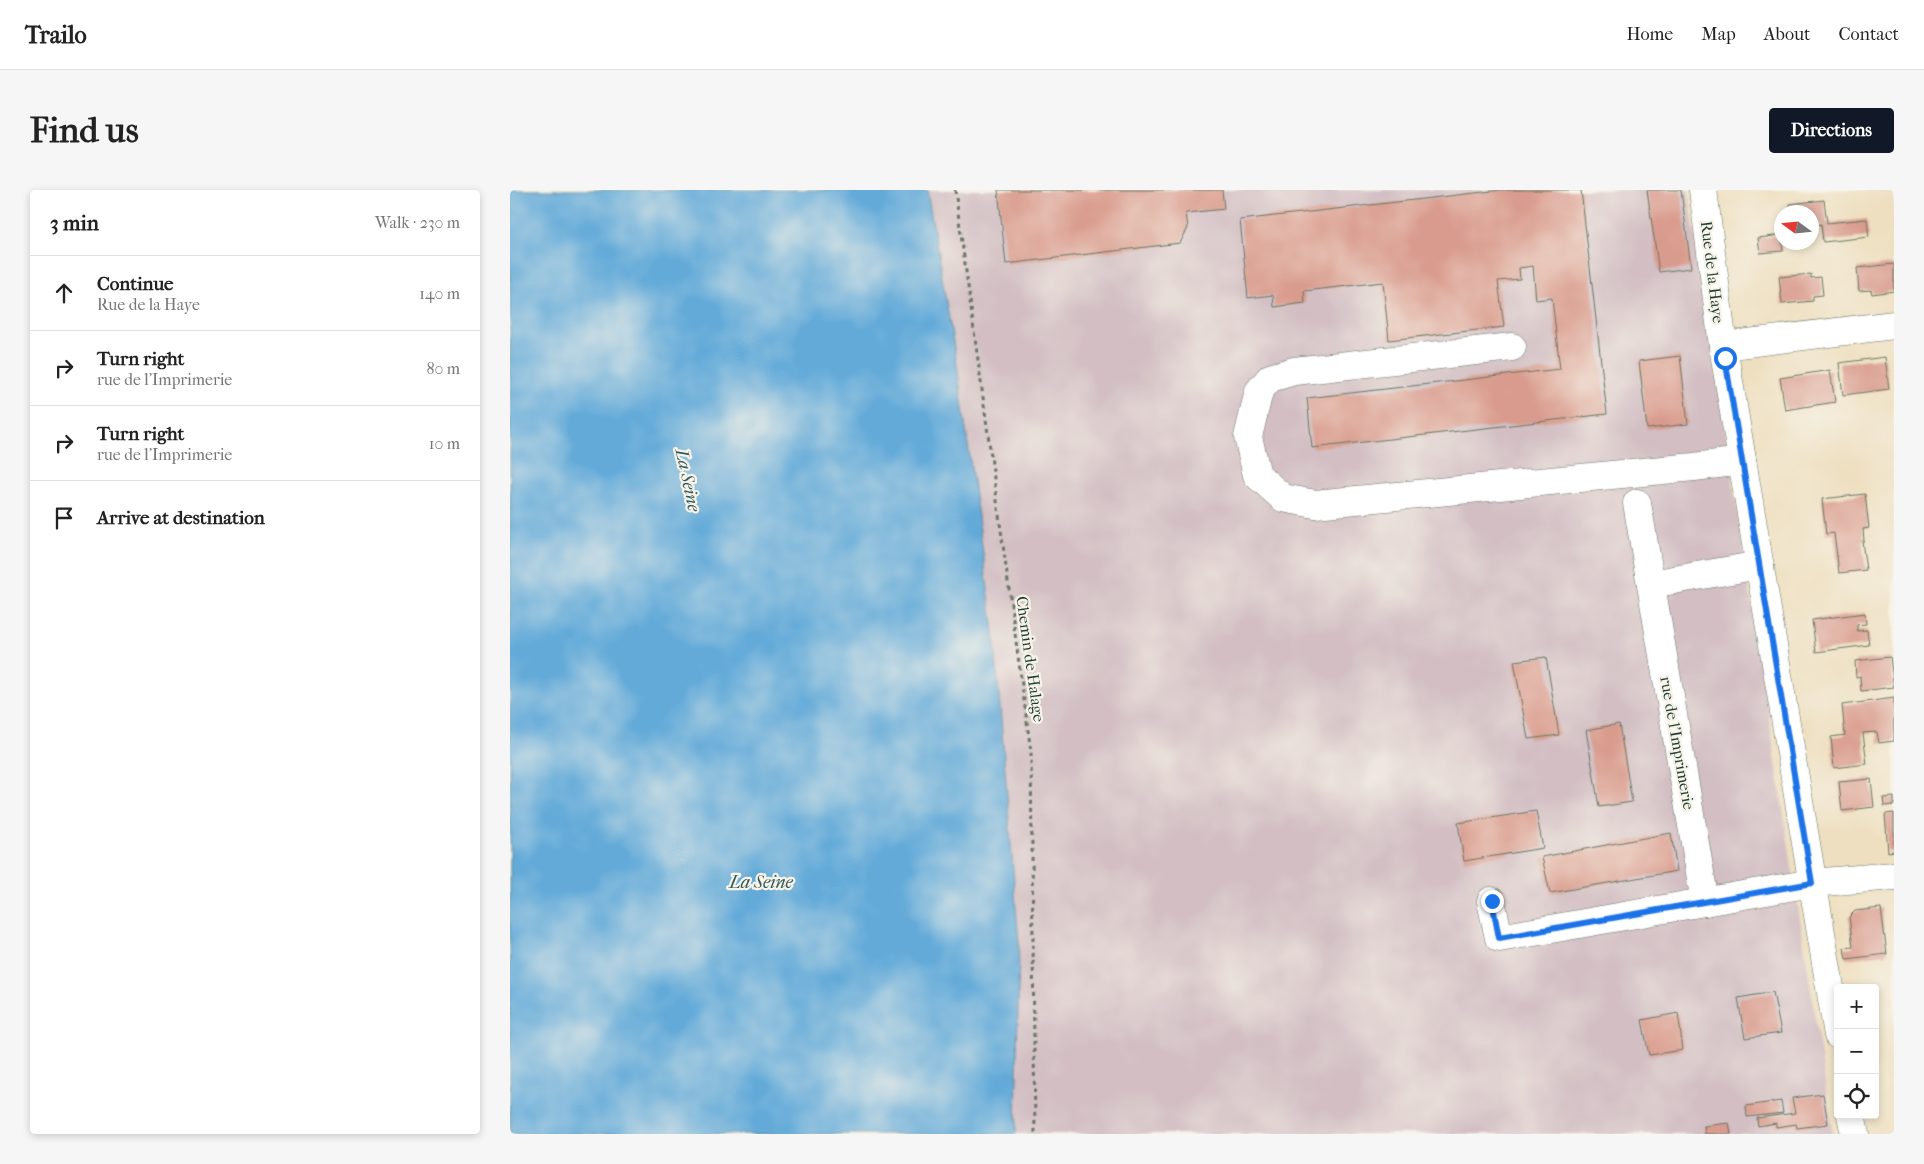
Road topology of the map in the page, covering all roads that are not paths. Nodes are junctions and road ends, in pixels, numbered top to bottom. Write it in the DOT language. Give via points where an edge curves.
graph roads {
  1 [pos="1703,190"];
  2 [pos="1894,325"];
  3 [pos="1723,346"];
  4 [pos="1512,347"];
  5 [pos="1742,460"];
  6 [pos="1637,503"];
  7 [pos="1760,565"];
  8 [pos="1650,584"];
  9 [pos="1894,876"];
  10 [pos="1812,883"];
  11 [pos="1492,901"];
  12 [pos="1706,902"];
  13 [pos="1837,1029"];
  14 [pos="1852,1119"];
  15 [pos="1855,1134"];
  1 -- 3 [label="street, Rue de la Haye"];
  2 -- 3 [label="street"];
  3 -- 5 [label="street, Rue de la Haye"];
  4 -- 5 [label="street" via="1294,371 1270,378 1258,391 1248,437 1257,475 1283,498 1315,504"];
  5 -- 7 [label="street, Rue de la Haye"];
  6 -- 8 [label="street, rue de l'Imprimerie"];
  7 -- 8 [label="street"];
  7 -- 10 [label="street, Rue de la Haye"];
  8 -- 12 [label="street, rue de l'Imprimerie"];
  9 -- 10 [label="street"];
  10 -- 12 [label="street"];
  10 -- 13 [label="street, Rue de la Haye"];
  11 -- 12 [label="street" via="1499,938"];
  14 -- 15 [label="street"];
}
